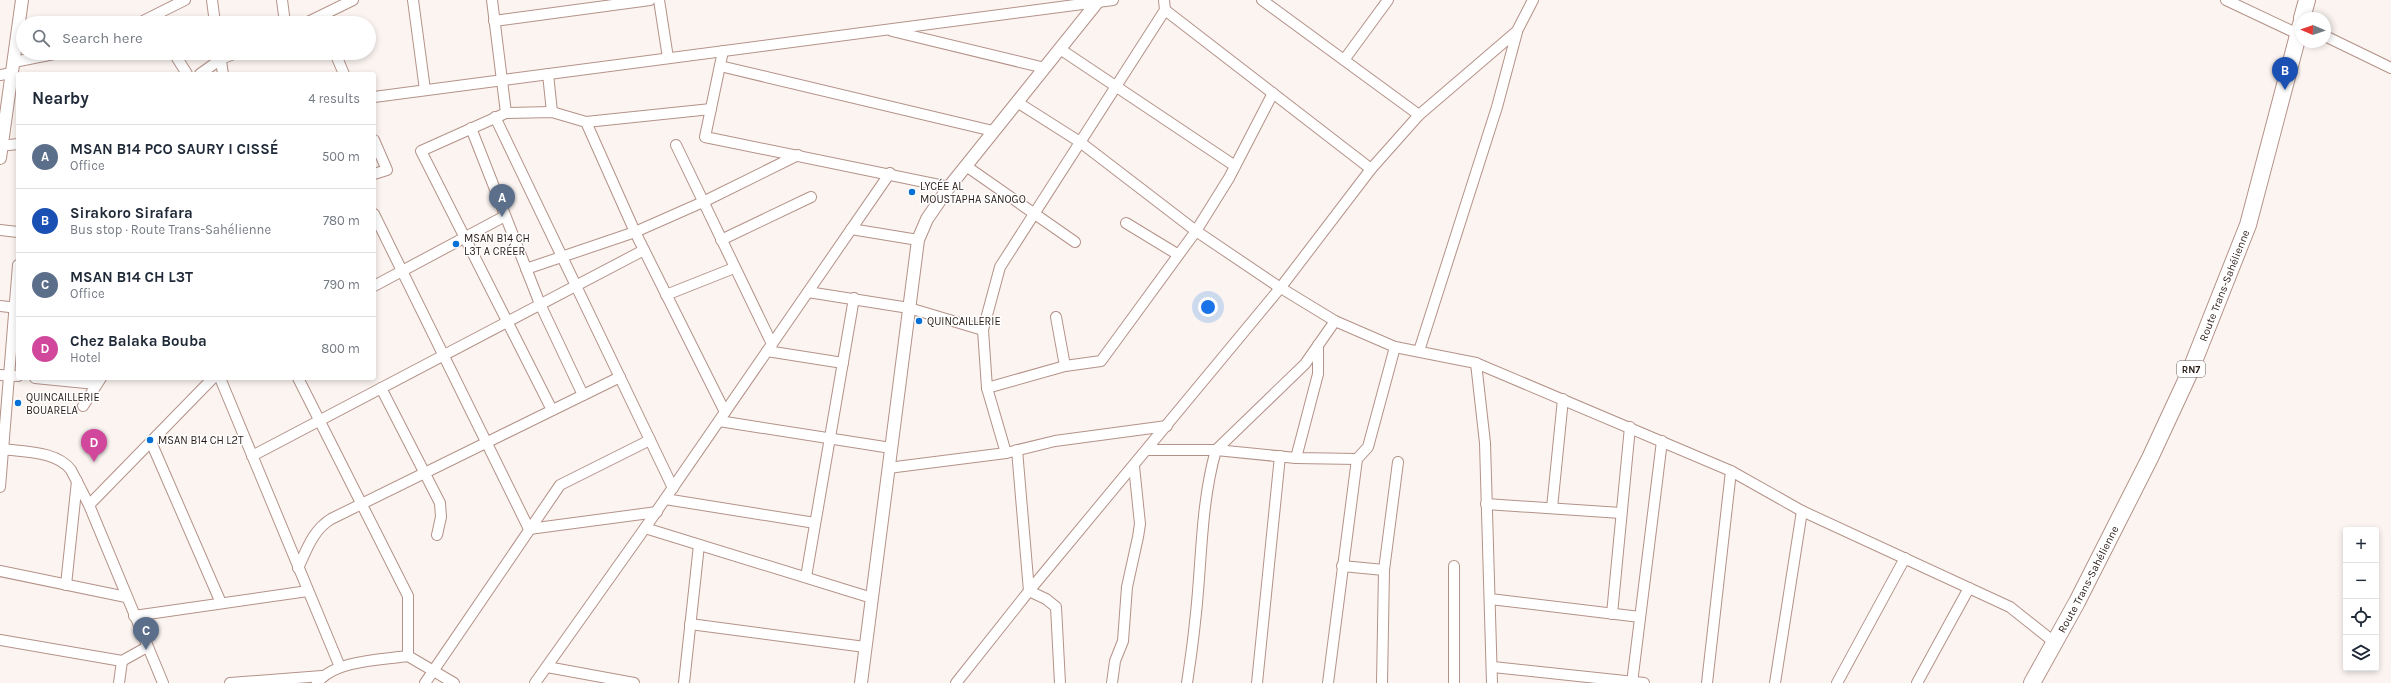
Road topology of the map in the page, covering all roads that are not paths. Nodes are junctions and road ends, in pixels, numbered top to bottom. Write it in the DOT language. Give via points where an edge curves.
graph roads {
  1 [pos="22,0"];
  2 [pos="185,0"];
  3 [pos="212,0"];
  4 [pos="282,0"];
  5 [pos="353,0"];
  6 [pos="413,0"];
  7 [pos="492,0"];
  8 [pos="650,0"];
  9 [pos="659,0"];
  10 [pos="1113,0"];
  11 [pos="1262,0"];
  12 [pos="1388,0"];
  13 [pos="1533,0"];
  14 [pos="2226,0"];
  15 [pos="2307,0"];
  16 [pos="1098,1"];
  17 [pos="1164,5"];
  18 [pos="2304,12"];
  19 [pos="19,16"];
  20 [pos="159,16"];
  21 [pos="214,16"];
  22 [pos="284,16"];
  23 [pos="326,16"];
  24 [pos="494,21"];
  25 [pos="2295,24"];
  26 [pos="884,30"];
  27 [pos="1518,31"];
  28 [pos="16,32"];
  29 [pos="2331,39"];
  30 [pos="2295,48"];
  31 [pos="1060,50"];
  32 [pos="723,51"];
  33 [pos="668,58"];
  34 [pos="38,60"];
  35 [pos="178,60"];
  36 [pos="216,60"];
  37 [pos="221,60"];
  38 [pos="338,60"];
  39 [pos="1344,60"];
  40 [pos="720,66"];
  41 [pos="1045,68"];
  42 [pos="2391,68"];
  43 [pos="9,70"];
  44 [pos="186,72"];
  45 [pos="202,72"];
  46 [pos="223,72"];
  47 [pos="343,72"];
  48 [pos="548,74"];
  49 [pos="502,80"];
  50 [pos="1116,86"];
  51 [pos="425,90"];
  52 [pos="1273,93"];
  53 [pos="376,97"];
  54 [pos="1017,102"];
  55 [pos="711,109"];
  56 [pos="552,112"];
  57 [pos="506,113"];
  58 [pos="1419,115"];
  59 [pos="496,117"];
  60 [pos="586,122"];
  61 [pos="471,128"];
  62 [pos="993,131"];
  63 [pos="1080,142"];
  64 [pos="16,144"];
  65 [pos="376,145"];
  66 [pos="676,145"];
  67 [pos="1,146"];
  68 [pos="798,155"];
  69 [pos="0,158"];
  70 [pos="966,166"];
  71 [pos="1235,166"];
  72 [pos="1371,170"];
  73 [pos="376,173"];
  74 [pos="890,173"];
  75 [pos="950,187"];
  76 [pos="811,197"];
  77 [pos="703,202"];
  78 [pos="1034,213"];
  79 [pos="506,216"];
  80 [pos="376,218"];
  81 [pos="1126,223"];
  82 [pos="851,229"];
  83 [pos="0,230"];
  84 [pos="1196,231"];
  85 [pos="16,232"];
  86 [pos="635,232"];
  87 [pos="465,238"];
  88 [pos="721,240"];
  89 [pos="918,240"];
  90 [pos="1075,242"];
  91 [pos="644,250"];
  92 [pos="1177,254"];
  93 [pos="562,256"];
  94 [pos="734,268"];
  95 [pos="526,269"];
  96 [pos="402,271"];
  97 [pos="376,285"];
  98 [pos="576,285"];
  99 [pos="1281,287"];
  100 [pos="808,292"];
  101 [pos="666,295"];
  102 [pos="854,298"];
  103 [pos="540,304"];
  104 [pos="0,306"];
  105 [pos="16,308"];
  106 [pos="909,308"];
  107 [pos="1056,317"];
  108 [pos="507,321"];
  109 [pos="1335,321"];
  110 [pos="983,330"];
  111 [pos="1318,345"];
  112 [pos="770,347"];
  113 [pos="1394,347"];
  114 [pos="1419,351"];
  115 [pos="443,355"];
  116 [pos="843,363"];
  117 [pos="1476,363"];
  118 [pos="1065,366"];
  119 [pos="9,375"];
  120 [pos="620,377"];
  121 [pos="69,380"];
  122 [pos="211,380"];
  123 [pos="221,380"];
  124 [pos="299,380"];
  125 [pos="98,381"];
  126 [pos="381,388"];
  127 [pos="987,388"];
  128 [pos="583,395"];
  129 [pos="1563,399"];
  130 [pos="83,406"];
  131 [pos="552,410"];
  132 [pos="725,412"];
  133 [pos="319,420"];
  134 [pos="719,421"];
  135 [pos="1167,426"];
  136 [pos="1630,427"];
  137 [pos="830,437"];
  138 [pos="650,440"];
  139 [pos="1662,441"];
  140 [pos="151,442"];
  141 [pos="486,442"];
  142 [pos="891,448"];
  143 [pos="3,449"];
  144 [pos="1017,450"];
  145 [pos="1147,450"];
  146 [pos="1216,450"];
  147 [pos="1006,453"];
  148 [pos="252,456"];
  149 [pos="1280,456"];
  150 [pos="1296,458"];
  151 [pos="1357,459"];
  152 [pos="1398,462"];
  153 [pos="1134,466"];
  154 [pos="888,468"];
  155 [pos="1731,471"];
  156 [pos="424,473"];
  157 [pos="76,481"];
  158 [pos="0,486"];
  159 [pos="673,488"];
  160 [pos="665,499"];
  161 [pos="362,504"];
  162 [pos="1486,504"];
  163 [pos="89,505"];
  164 [pos="1552,508"];
  165 [pos="1802,511"];
  166 [pos="657,512"];
  167 [pos="1621,513"];
  168 [pos="816,523"];
  169 [pos="645,528"];
  170 [pos="529,529"];
  171 [pos="437,535"];
  172 [pos="699,545"];
  173 [pos="1905,558"];
  174 [pos="1342,566"];
  175 [pos="1454,566"];
  176 [pos="298,568"];
  177 [pos="1384,570"];
  178 [pos="0,571"];
  179 [pos="806,577"];
  180 [pos="66,585"];
  181 [pos="1969,588"];
  182 [pos="308,591"];
  183 [pos="1029,591"];
  184 [pos="126,597"];
  185 [pos="872,598"];
  186 [pos="1490,599"];
  187 [pos="221,603"];
  188 [pos="1612,614"];
  189 [pos="134,616"];
  190 [pos="1640,617"];
  191 [pos="690,624"];
  192 [pos="0,640"];
  193 [pos="2054,642"];
  194 [pos="147,647"];
  195 [pos="865,648"];
  196 [pos="408,656"];
  197 [pos="122,661"];
  198 [pos="340,667"];
  199 [pos="547,667"];
  200 [pos="1493,667"];
  201 [pos="434,670"];
  202 [pos="320,680"];
  203 [pos="1633,682"];
  204 [pos="119,683"];
  205 [pos="162,683"];
  206 [pos="232,683"];
  207 [pos="425,683"];
  208 [pos="454,683"];
  209 [pos="535,683"];
  210 [pos="634,683"];
  211 [pos="684,683"];
  212 [pos="861,683"];
  213 [pos="956,683"];
  214 [pos="1060,683"];
  215 [pos="1112,683"];
  216 [pos="1187,683"];
  217 [pos="1257,683"];
  218 [pos="1328,683"];
  219 [pos="1382,683"];
  220 [pos="1454,683"];
  221 [pos="1492,683"];
  222 [pos="1644,683"];
  223 [pos="1707,683"];
  224 [pos="1775,683"];
  225 [pos="1838,683"];
  226 [pos="1917,683"];
  227 [pos="2032,683"];
  1 -- 19 [label="street"];
  2 -- 20 [label="street"];
  3 -- 21 [label="street"];
  4 -- 22 [label="street"];
  5 -- 23 [label="street"];
  6 -- 51 [label="street"];
  7 -- 24 [label="street"];
  8 -- 24 [label="street"];
  9 -- 33 [label="street"];
  10 -- 16 [label="street"];
  11 -- 39 [label="street"];
  12 -- 39 [label="street"];
  13 -- 27 [label="street"];
  14 -- 25 [label="street"];
  15 -- 18 [label="highway, Route Trans-Sahélienne / RN7"];
  16 -- 26 [label="street"];
  16 -- 31 [label="street"];
  17 -- 50 [label="street"];
  17 -- 52 [label="street"];
  24 -- 49 [label="street"];
  26 -- 32 [label="street"];
  26 -- 41 [label="street"];
  27 -- 58 [label="street"];
  27 -- 114 [label="street" via="1497,107"];
  28 -- 43 [label="street"];
  29 -- 42 [label="street"];
  30 -- 193 [label="highway, Route Trans-Sahélienne / RN7" via="2248,225 2189,374 2078,602"];
  31 -- 41 [label="street"];
  31 -- 50 [label="street"];
  32 -- 33 [label="street"];
  32 -- 40 [label="street"];
  33 -- 48 [label="street"];
  34 -- 43 [label="street"];
  35 -- 44 [label="street"];
  36 -- 45 [label="street"];
  37 -- 46 [label="street"];
  38 -- 47 [label="street"];
  39 -- 58 [label="street"];
  40 -- 55 [label="street"];
  40 -- 62 [label="street"];
  41 -- 54 [label="street"];
  43 -- 67 [label="street"];
  48 -- 49 [label="street"];
  48 -- 56 [label="street"];
  49 -- 51 [label="street"];
  49 -- 57 [label="street"];
  50 -- 63 [label="street"];
  50 -- 71 [label="street"];
  51 -- 53 [label="street"];
  52 -- 71 [label="street"];
  52 -- 72 [label="street"];
  54 -- 62 [label="street"];
  54 -- 63 [label="street"];
  55 -- 60 [label="street"];
  55 -- 68 [label="street" via="705,137"];
  56 -- 57 [label="street"];
  56 -- 60 [label="street"];
  57 -- 59 [label="street"];
  58 -- 72 [label="street"];
  59 -- 61 [label="street"];
  59 -- 93 [label="street"];
  60 -- 86 [label="street"];
  61 -- 79 [label="street"];
  61 -- 87 [label="street" via="421,151"];
  62 -- 70 [label="street"];
  63 -- 78 [label="street"];
  63 -- 84 [label="street"];
  64 -- 67 [label="street"];
  65 -- 73 [label="street" via="387,170"];
  66 -- 77 [label="street"];
  67 -- 69 [label="street"];
  68 -- 74 [label="street"];
  68 -- 77 [label="street"];
  70 -- 75 [label="street"];
  70 -- 78 [label="street"];
  71 -- 84 [label="street"];
  72 -- 99 [label="street"];
  74 -- 75 [label="street"];
  74 -- 82 [label="street"];
  75 -- 89 [label="street" via="927,219"];
  76 -- 88 [label="street"];
  77 -- 86 [label="street"];
  77 -- 88 [label="street"];
  78 -- 90 [label="street"];
  78 -- 110 [label="street" via="1000,267"];
  79 -- 87 [label="street"];
  79 -- 95 [label="street"];
  80 -- 96 [label="street"];
  81 -- 92 [label="street"];
  82 -- 89 [label="street"];
  82 -- 100 [label="street"];
  83 -- 85 [label="street"];
  84 -- 92 [label="street"];
  84 -- 99 [label="street"];
  86 -- 91 [label="street"];
  86 -- 93 [label="street"];
  87 -- 96 [label="street"];
  87 -- 108 [label="street"];
  88 -- 94 [label="street"];
  89 -- 106 [label="street"];
  91 -- 98 [label="street"];
  91 -- 101 [label="street"];
  92 -- 118 [label="street" via="1101,361"];
  93 -- 95 [label="street"];
  93 -- 98 [label="street"];
  94 -- 101 [label="street"];
  94 -- 112 [label="street"];
  95 -- 103 [label="street"];
  96 -- 97 [label="street"];
  96 -- 115 [label="street"];
  98 -- 103 [label="street"];
  98 -- 120 [label="street"];
  99 -- 109 [label="street"];
  99 -- 135 [label="street"];
  100 -- 102 [label="street"];
  100 -- 112 [label="street"];
  101 -- 132 [label="street"];
  102 -- 106 [label="street"];
  102 -- 116 [label="street"];
  103 -- 108 [label="street"];
  103 -- 128 [label="street"];
  104 -- 105 [label="street"];
  105 -- 119 [label="street"];
  106 -- 110 [label="street"];
  106 -- 142 [label="street"];
  107 -- 118 [label="street"];
  108 -- 115 [label="street"];
  108 -- 131 [label="street"];
  109 -- 111 [label="street"];
  109 -- 113 [label="street"];
  110 -- 127 [label="street"];
  111 -- 146 [label="street" via="1304,364"];
  111 -- 150 [label="street" via="1318,374"];
  112 -- 116 [label="street"];
  112 -- 132 [label="street"];
  113 -- 114 [label="street"];
  113 -- 151 [label="street" via="1368,447"];
  114 -- 117 [label="street"];
  115 -- 126 [label="street"];
  115 -- 141 [label="street"];
  116 -- 137 [label="street"];
  117 -- 129 [label="street"];
  117 -- 162 [label="street" via="1485,443"];
  118 -- 127 [label="street"];
  119 -- 143 [label="street"];
  120 -- 128 [label="street"];
  120 -- 138 [label="street"];
  121 -- 125 [label="street"];
  122 -- 140 [label="street"];
  123 -- 148 [label="street"];
  124 -- 133 [label="street"];
  125 -- 130 [label="street"];
  126 -- 133 [label="street"];
  126 -- 156 [label="street"];
  127 -- 147 [label="street"];
  128 -- 131 [label="street"];
  129 -- 136 [label="street"];
  129 -- 164 [label="street"];
  131 -- 141 [label="street"];
  132 -- 134 [label="street"];
  133 -- 148 [label="street"];
  133 -- 161 [label="street"];
  134 -- 137 [label="street"];
  134 -- 159 [label="street"];
  135 -- 144 [label="street" via="1055,441"];
  135 -- 145 [label="street"];
  136 -- 139 [label="street"];
  136 -- 167 [label="street"];
  137 -- 142 [label="street"];
  137 -- 168 [label="street"];
  138 -- 159 [label="street"];
  138 -- 170 [label="street" via="568,479 560,485"];
  139 -- 155 [label="street"];
  139 -- 190 [label="street"];
  140 -- 163 [label="street"];
  140 -- 187 [label="street"];
  141 -- 156 [label="street"];
  141 -- 170 [label="street"];
  142 -- 154 [label="street"];
  143 -- 157 [label="street" via="56,458 67,465"];
  143 -- 158 [label="street"];
  144 -- 147 [label="street"];
  144 -- 183 [label="street"];
  145 -- 146 [label="street"];
  145 -- 153 [label="street"];
  146 -- 149 [label="street"];
  146 -- 216 [label="street" via="1211,468 1199,555 1196,622"];
  147 -- 154 [label="street"];
  148 -- 176 [label="street"];
  149 -- 150 [label="street"];
  149 -- 217 [label="street"];
  150 -- 151 [label="street"];
  151 -- 174 [label="street"];
  152 -- 177 [label="street"];
  153 -- 183 [label="street"];
  153 -- 215 [label="street" via="1140,524 1127,587 1123,641 1115,661"];
  154 -- 185 [label="street"];
  155 -- 165 [label="street"];
  155 -- 223 [label="street"];
  156 -- 161 [label="street"];
  156 -- 171 [label="street" via="441,509"];
  157 -- 163 [label="street"];
  157 -- 180 [label="street"];
  159 -- 160 [label="street"];
  160 -- 166 [label="street"];
  160 -- 168 [label="street"];
  161 -- 176 [label="street" via="321,526 313,536"];
  161 -- 196 [label="street" via="408,596"];
  162 -- 164 [label="street"];
  162 -- 186 [label="street"];
  163 -- 184 [label="street"];
  164 -- 167 [label="street"];
  165 -- 173 [label="street"];
  165 -- 224 [label="street"];
  166 -- 169 [label="street"];
  166 -- 170 [label="street"];
  167 -- 188 [label="street"];
  168 -- 179 [label="street"];
  169 -- 172 [label="street"];
  169 -- 199 [label="street"];
  170 -- 201 [label="street"];
  172 -- 179 [label="street"];
  172 -- 191 [label="street"];
  173 -- 181 [label="street"];
  173 -- 225 [label="street"];
  174 -- 177 [label="street"];
  174 -- 218 [label="street"];
  175 -- 220 [label="street"];
  176 -- 182 [label="street"];
  177 -- 219 [label="street"];
  178 -- 180 [label="street"];
  179 -- 185 [label="street"];
  180 -- 184 [label="street"];
  181 -- 193 [label="street" via="2010,607"];
  181 -- 226 [label="street"];
  182 -- 187 [label="street"];
  182 -- 198 [label="street"];
  183 -- 213 [label="street"];
  183 -- 214 [label="street" via="1056,607"];
  184 -- 189 [label="street"];
  185 -- 195 [label="street"];
  186 -- 188 [label="street"];
  186 -- 200 [label="street"];
  187 -- 189 [label="street"];
  188 -- 190 [label="street"];
  189 -- 194 [label="street"];
  190 -- 203 [label="street"];
  191 -- 195 [label="street"];
  191 -- 211 [label="street"];
  192 -- 197 [label="street"];
  193 -- 227 [label="highway, Route Trans-Sahélienne / RN7"];
  194 -- 197 [label="street"];
  194 -- 205 [label="street"];
  195 -- 212 [label="street"];
  196 -- 198 [label="street"];
  196 -- 201 [label="street"];
  197 -- 204 [label="street"];
  198 -- 202 [label="street"];
  199 -- 209 [label="street"];
  199 -- 210 [label="street"];
  200 -- 203 [label="street"];
  200 -- 221 [label="street"];
  201 -- 207 [label="street"];
  201 -- 208 [label="street"];
  202 -- 206 [label="street"];
  203 -- 222 [label="street"];
}
